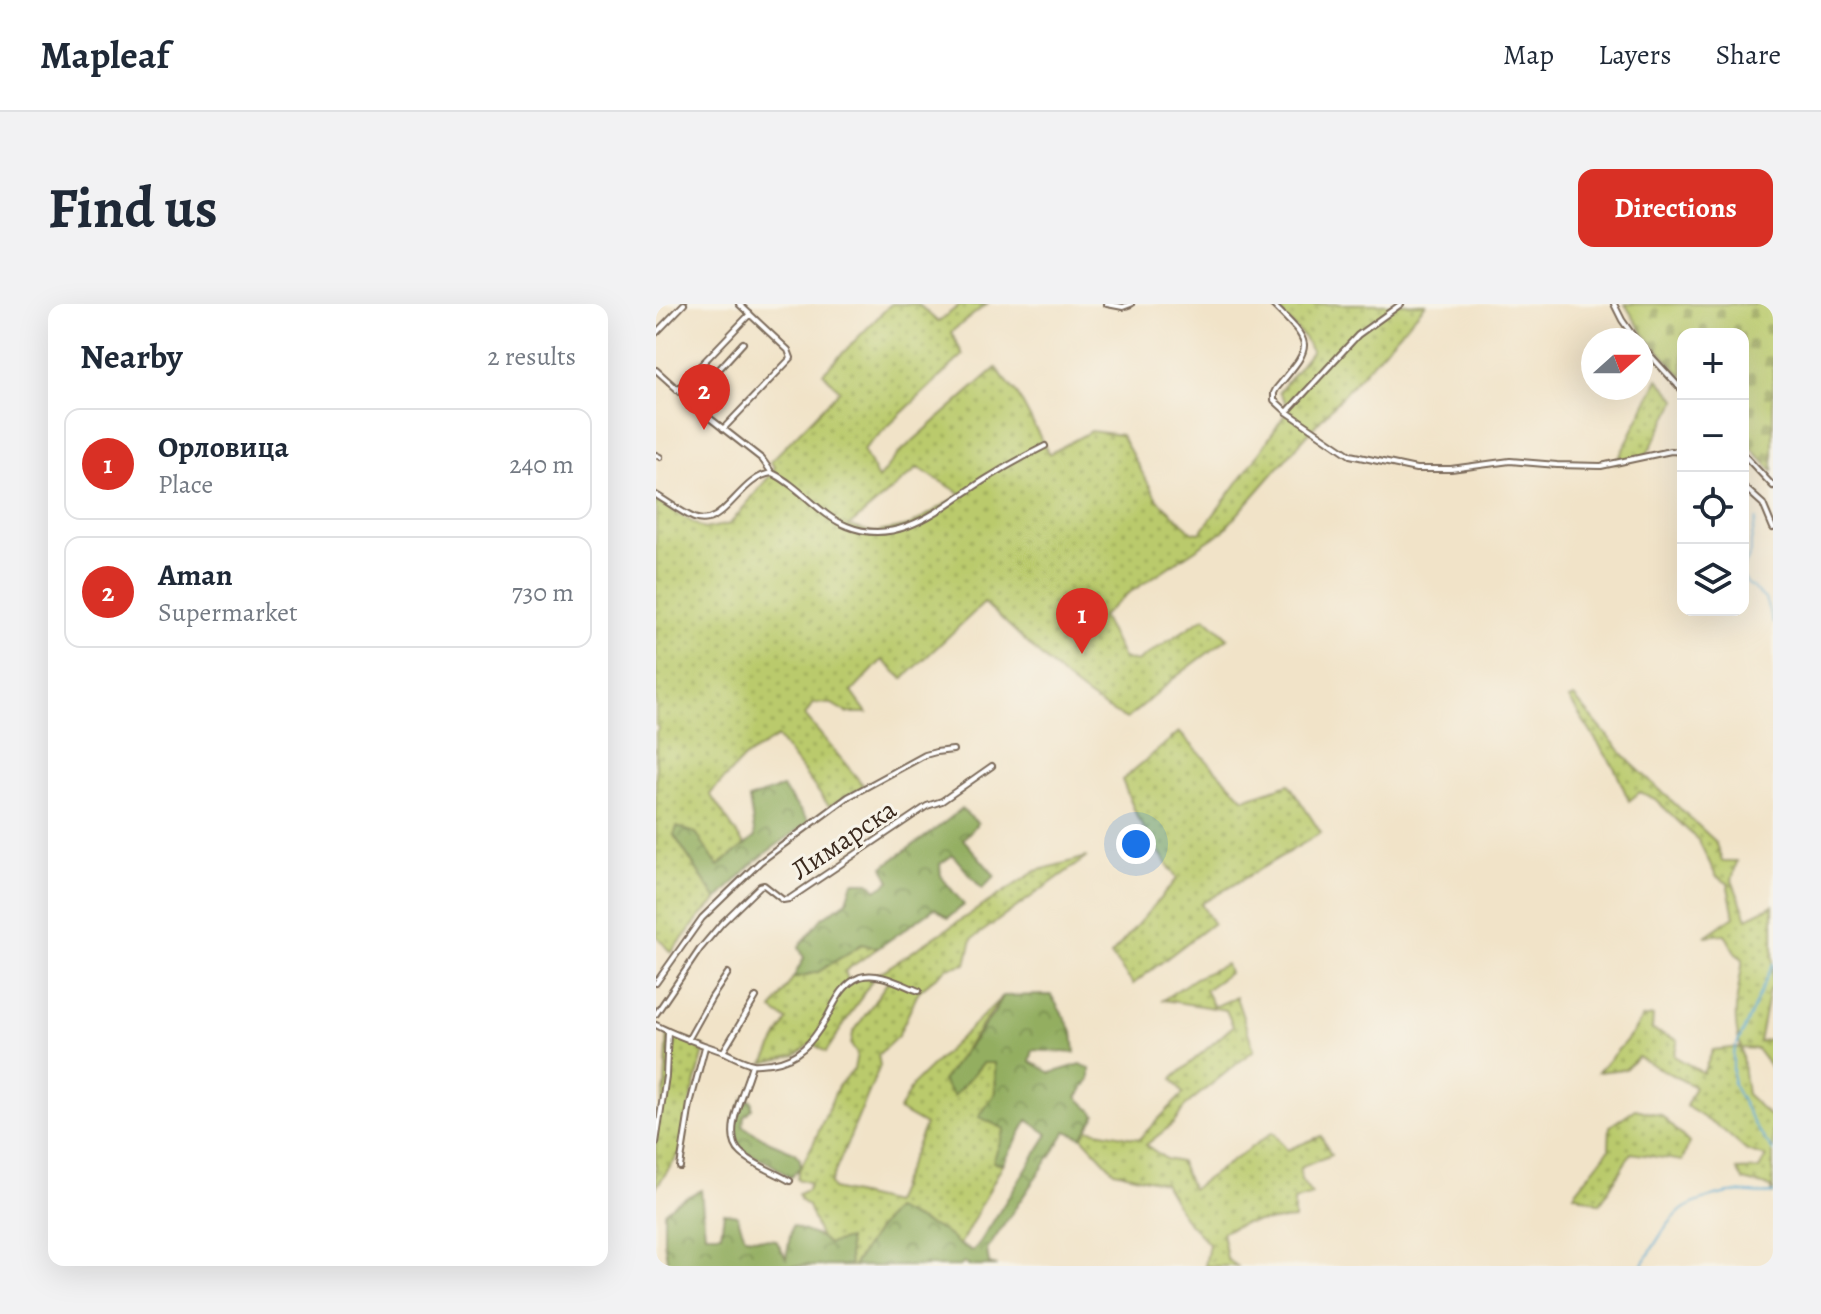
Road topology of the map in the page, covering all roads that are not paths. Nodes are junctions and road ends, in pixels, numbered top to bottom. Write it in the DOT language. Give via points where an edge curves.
graph roads {
  1 [pos="684,304"];
  2 [pos="739,304"];
  3 [pos="1107,304"];
  4 [pos="1272,304"];
  5 [pos="1401,304"];
  6 [pos="1614,304"];
  7 [pos="1129,305"];
  8 [pos="750,314"];
  9 [pos="1628,328"];
  10 [pos="656,333"];
  11 [pos="743,343"];
  12 [pos="1653,358"];
  13 [pos="656,370"];
  14 [pos="1677,384"];
  15 [pos="677,390"];
  16 [pos="690,401"];
  17 [pos="1287,412"];
  18 [pos="723,429"];
  19 [pos="1045,446"];
  20 [pos="1677,452"];
  21 [pos="1749,460"];
  22 [pos="772,473"];
  23 [pos="1773,486"];
  24 [pos="1749,491"];
  25 [pos="656,495"];
  26 [pos="1773,528"];
  27 [pos="953,750"];
  28 [pos="992,766"];
  29 [pos="728,973"];
  30 [pos="656,983"];
  31 [pos="919,991"];
  32 [pos="756,997"];
  33 [pos="656,1014"];
  34 [pos="656,1025"];
  35 [pos="668,1032"];
  36 [pos="688,1040"];
  37 [pos="705,1047"];
  38 [pos="723,1052"];
  39 [pos="752,1064"];
  40 [pos="656,1143"];
  41 [pos="680,1167"];
  42 [pos="790,1181"];
  1 -- 10 [label="street"];
  2 -- 8 [label="street"];
  3 -- 7 [label="street"];
  4 -- 17 [label="street" via="1304,339 1301,358 1274,393 1276,404"];
  5 -- 17 [label="street" via="1358,335"];
  6 -- 9 [label="street"];
  8 -- 15 [label="street"];
  8 -- 18 [label="street" via="791,358"];
  11 -- 16 [label="street"];
  12 -- 14 [label="street"];
  13 -- 15 [label="street"];
  15 -- 16 [label="street"];
  16 -- 18 [label="street"];
  17 -- 20 [label="street" via="1350,455 1416,469 1510,461 1601,466"];
  18 -- 22 [label="street"];
  19 -- 22 [label="street" via="923,520 882,533 840,523"];
  21 -- 23 [label="street"];
  22 -- 25 [label="street" via="752,480 716,516 705,520"];
  24 -- 26 [label="street" via="1763,504"];
  27 -- 30 [label="street" via="925,755 848,797 774,850 702,918"];
  28 -- 33 [label="street, Лимарска" via="789,899 760,886 700,949"];
  29 -- 36 [label="street"];
  31 -- 39 [label="street" via="883,977 862,976 840,993 803,1050 783,1061"];
  32 -- 38 [label="street"];
  34 -- 35 [label="street"];
  35 -- 36 [label="street"];
  35 -- 40 [label="street"];
  36 -- 37 [label="street"];
  37 -- 38 [label="street"];
  37 -- 41 [label="street"];
  38 -- 39 [label="street"];
  39 -- 42 [label="street" via="733,1126 734,1144 741,1154"];
}
